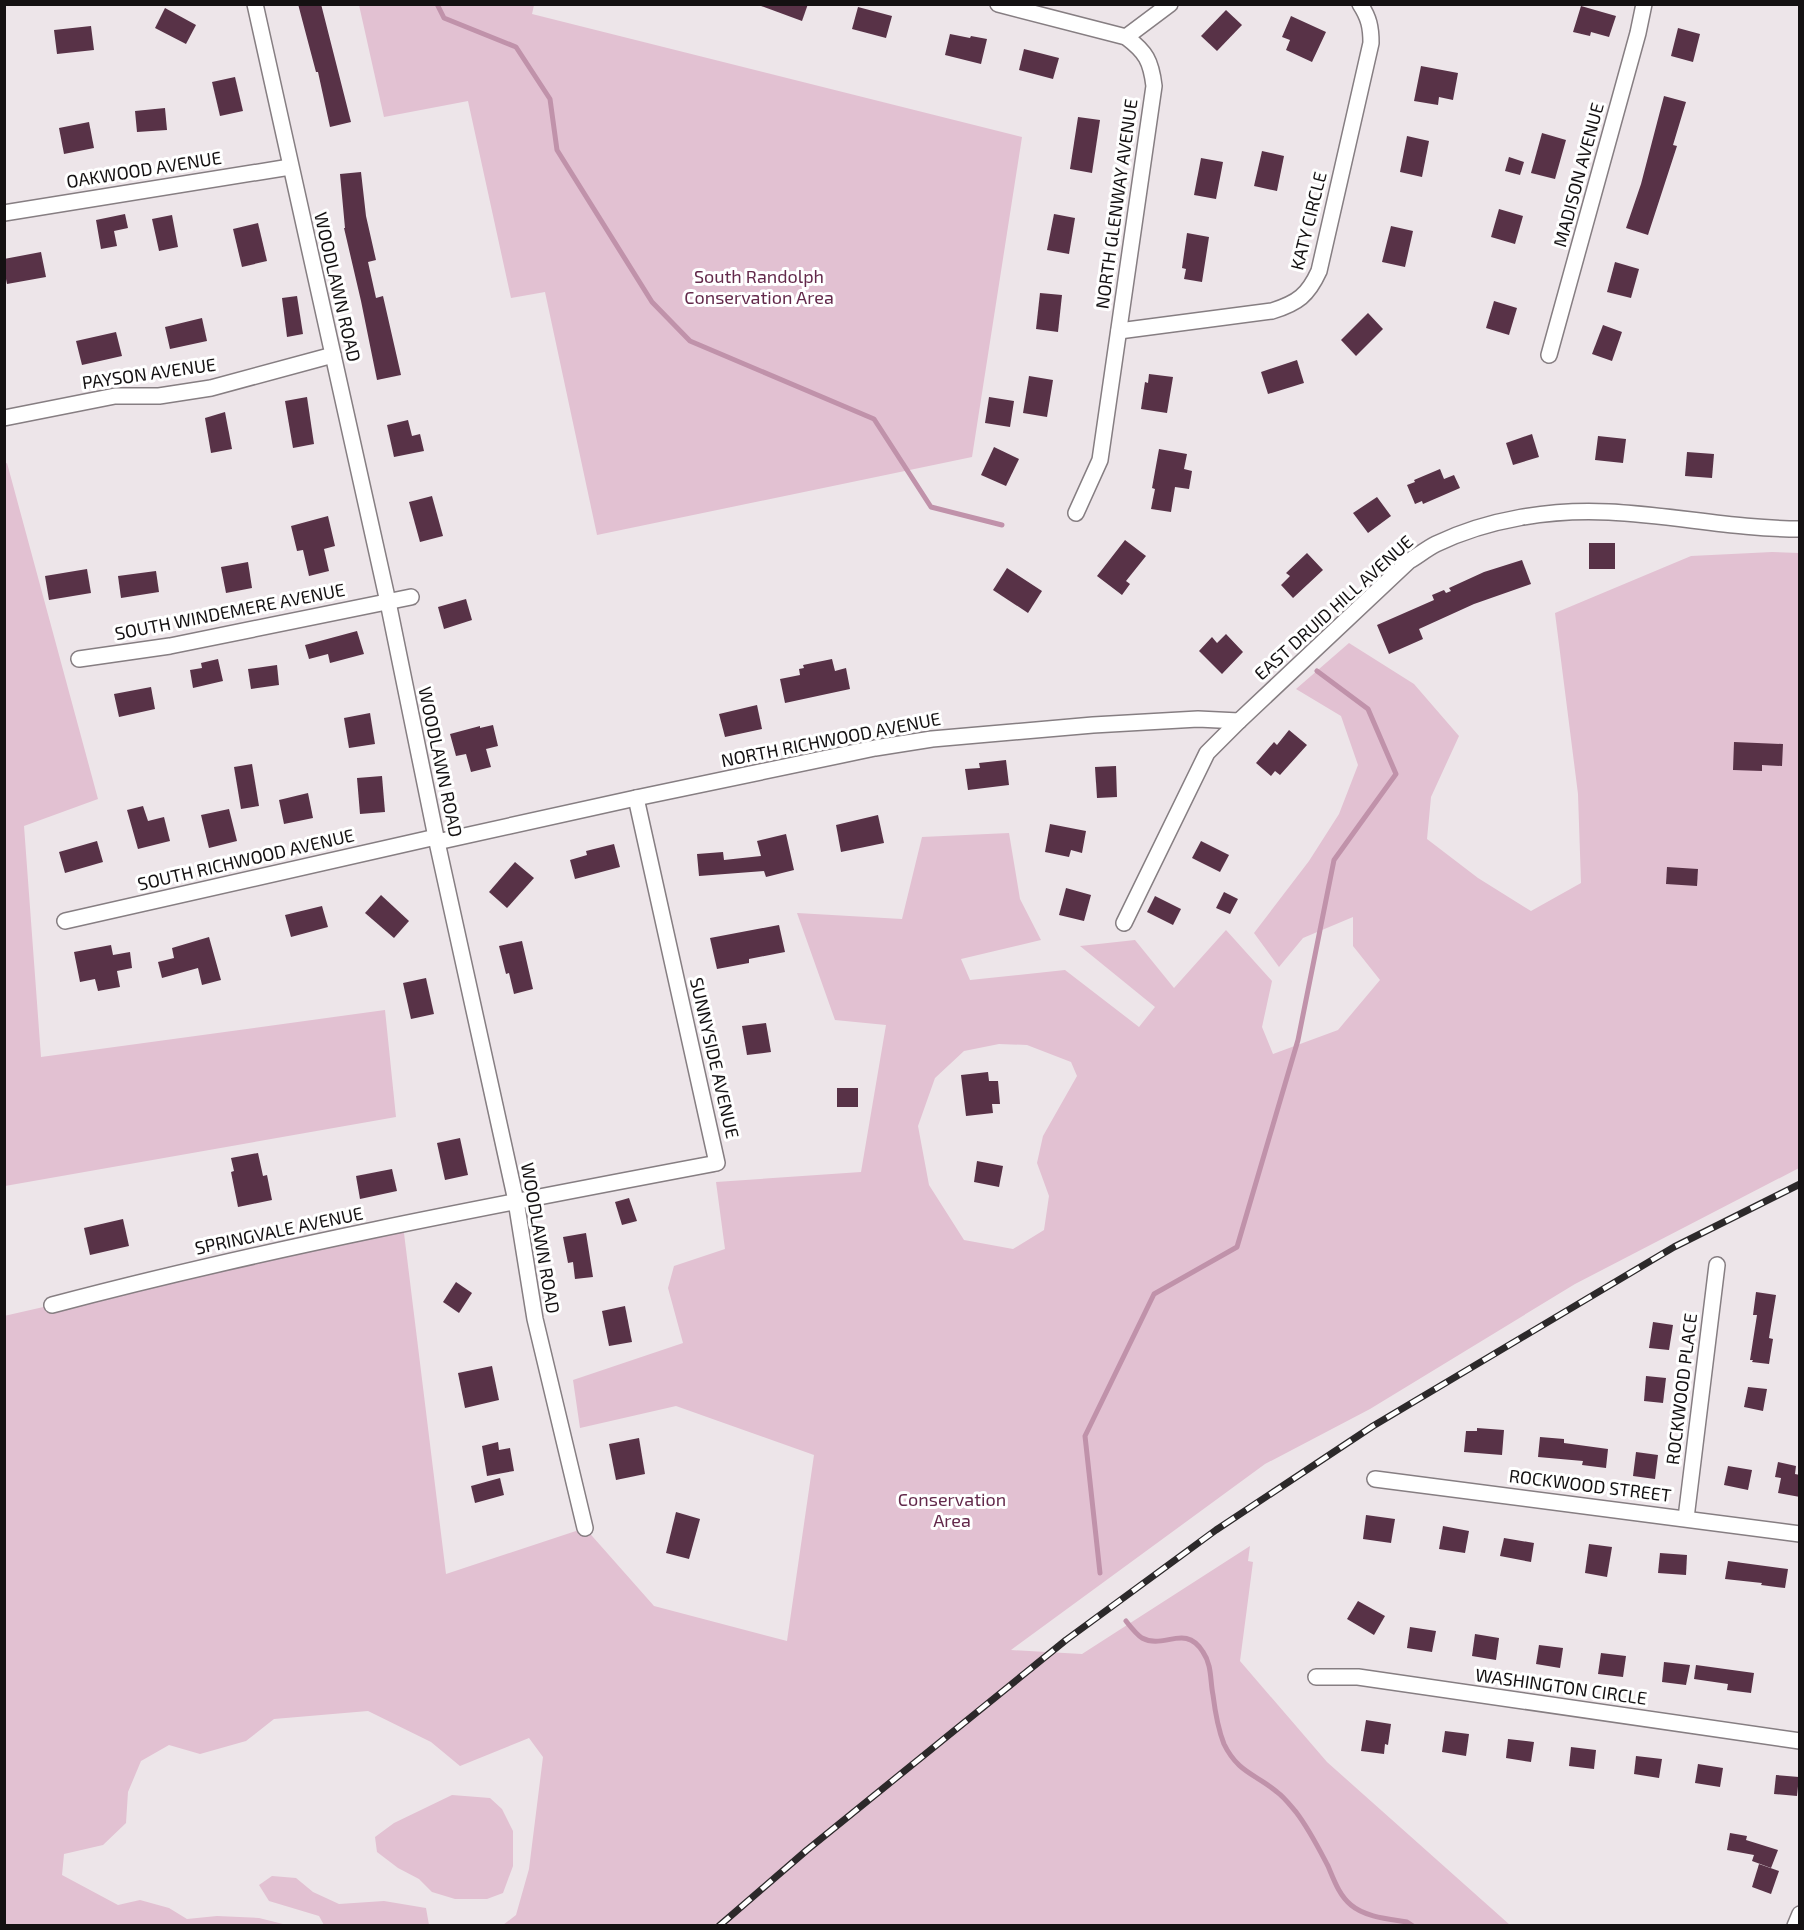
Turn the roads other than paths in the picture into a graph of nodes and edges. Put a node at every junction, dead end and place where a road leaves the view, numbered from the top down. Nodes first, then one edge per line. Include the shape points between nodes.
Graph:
1 (255, 4) edge
2 (998, 4) edge
3 (1170, 4) edge
4 (1360, 4) edge
5 (1644, 4) edge
6 (1126, 37) junction
7 (290, 167) junction
8 (4, 213) edge
9 (1119, 330) junction
10 (333, 355) junction
11 (1549, 355) dead end
12 (4, 418) edge
13 (1076, 513) dead end
14 (1800, 529) edge
15 (411, 597) dead end
16 (388, 602) junction
17 (79, 659) dead end
18 (1239, 721) junction
19 (636, 798) junction
20 (436, 839) junction
21 (65, 921) dead end
22 (1124, 923) dead end
23 (516, 1201) junction
24 (1717, 1265) dead end
25 (52, 1305) dead end
26 (1375, 1479) dead end
27 (1686, 1518) junction
28 (585, 1528) dead end
29 (1800, 1534) edge
30 (1316, 1677) dead end
31 (1800, 1741) edge
32 (1800, 1914) edge
33 (1795, 1926) edge

1 - 7 street, WOODLAWN ROAD
2 - 6 street, NORTH GLENWAY AVENUE
3 - 6 street
4 - 9 street, KATY CIRCLE via 1369,17 1371,43 1319,271 1312,286 1301,298 1272,311
5 - 11 street, MADISON AVENUE
6 - 9 street, NORTH GLENWAY AVENUE via 1147,57 1154,86
7 - 8 street, OAKWOOD AVENUE
7 - 10 street, WOODLAWN ROAD
9 - 13 street, NORTH GLENWAY AVENUE via 1100,460
10 - 12 street, PAYSON AVENUE via 211,388 159,396 115,396
10 - 16 street, WOODLAWN ROAD
14 - 18 street, EAST DRUID HILL AVENUE via 1576,512 1512,519 1460,534 1409,561
15 - 16 street, SOUTH WINDEMERE AVENUE
16 - 17 street, SOUTH WINDEMERE AVENUE via 170,646
16 - 20 street, WOODLAWN ROAD
18 - 19 street, NORTH RICHWOOD AVENUE via 1105,724 932,739
18 - 22 street, EAST DRUID HILL AVENUE via 1207,753
19 - 20 street, NORTH RICHWOOD AVENUE
19 - 23 street, SUNNYSIDE AVENUE via 717,1162
20 - 21 street, SOUTH RICHWOOD AVENUE
20 - 23 street, WOODLAWN ROAD
23 - 25 street, SPRINGVALE AVENUE via 162,1276
23 - 28 street, WOODLAWN ROAD via 535,1319
24 - 27 street, ROCKWOOD PLACE
26 - 27 street, ROCKWOOD STREET
27 - 29 street, ROCKWOOD STREET
30 - 31 street, WASHINGTON CIRCLE via 1358,1677
32 - 33 street

